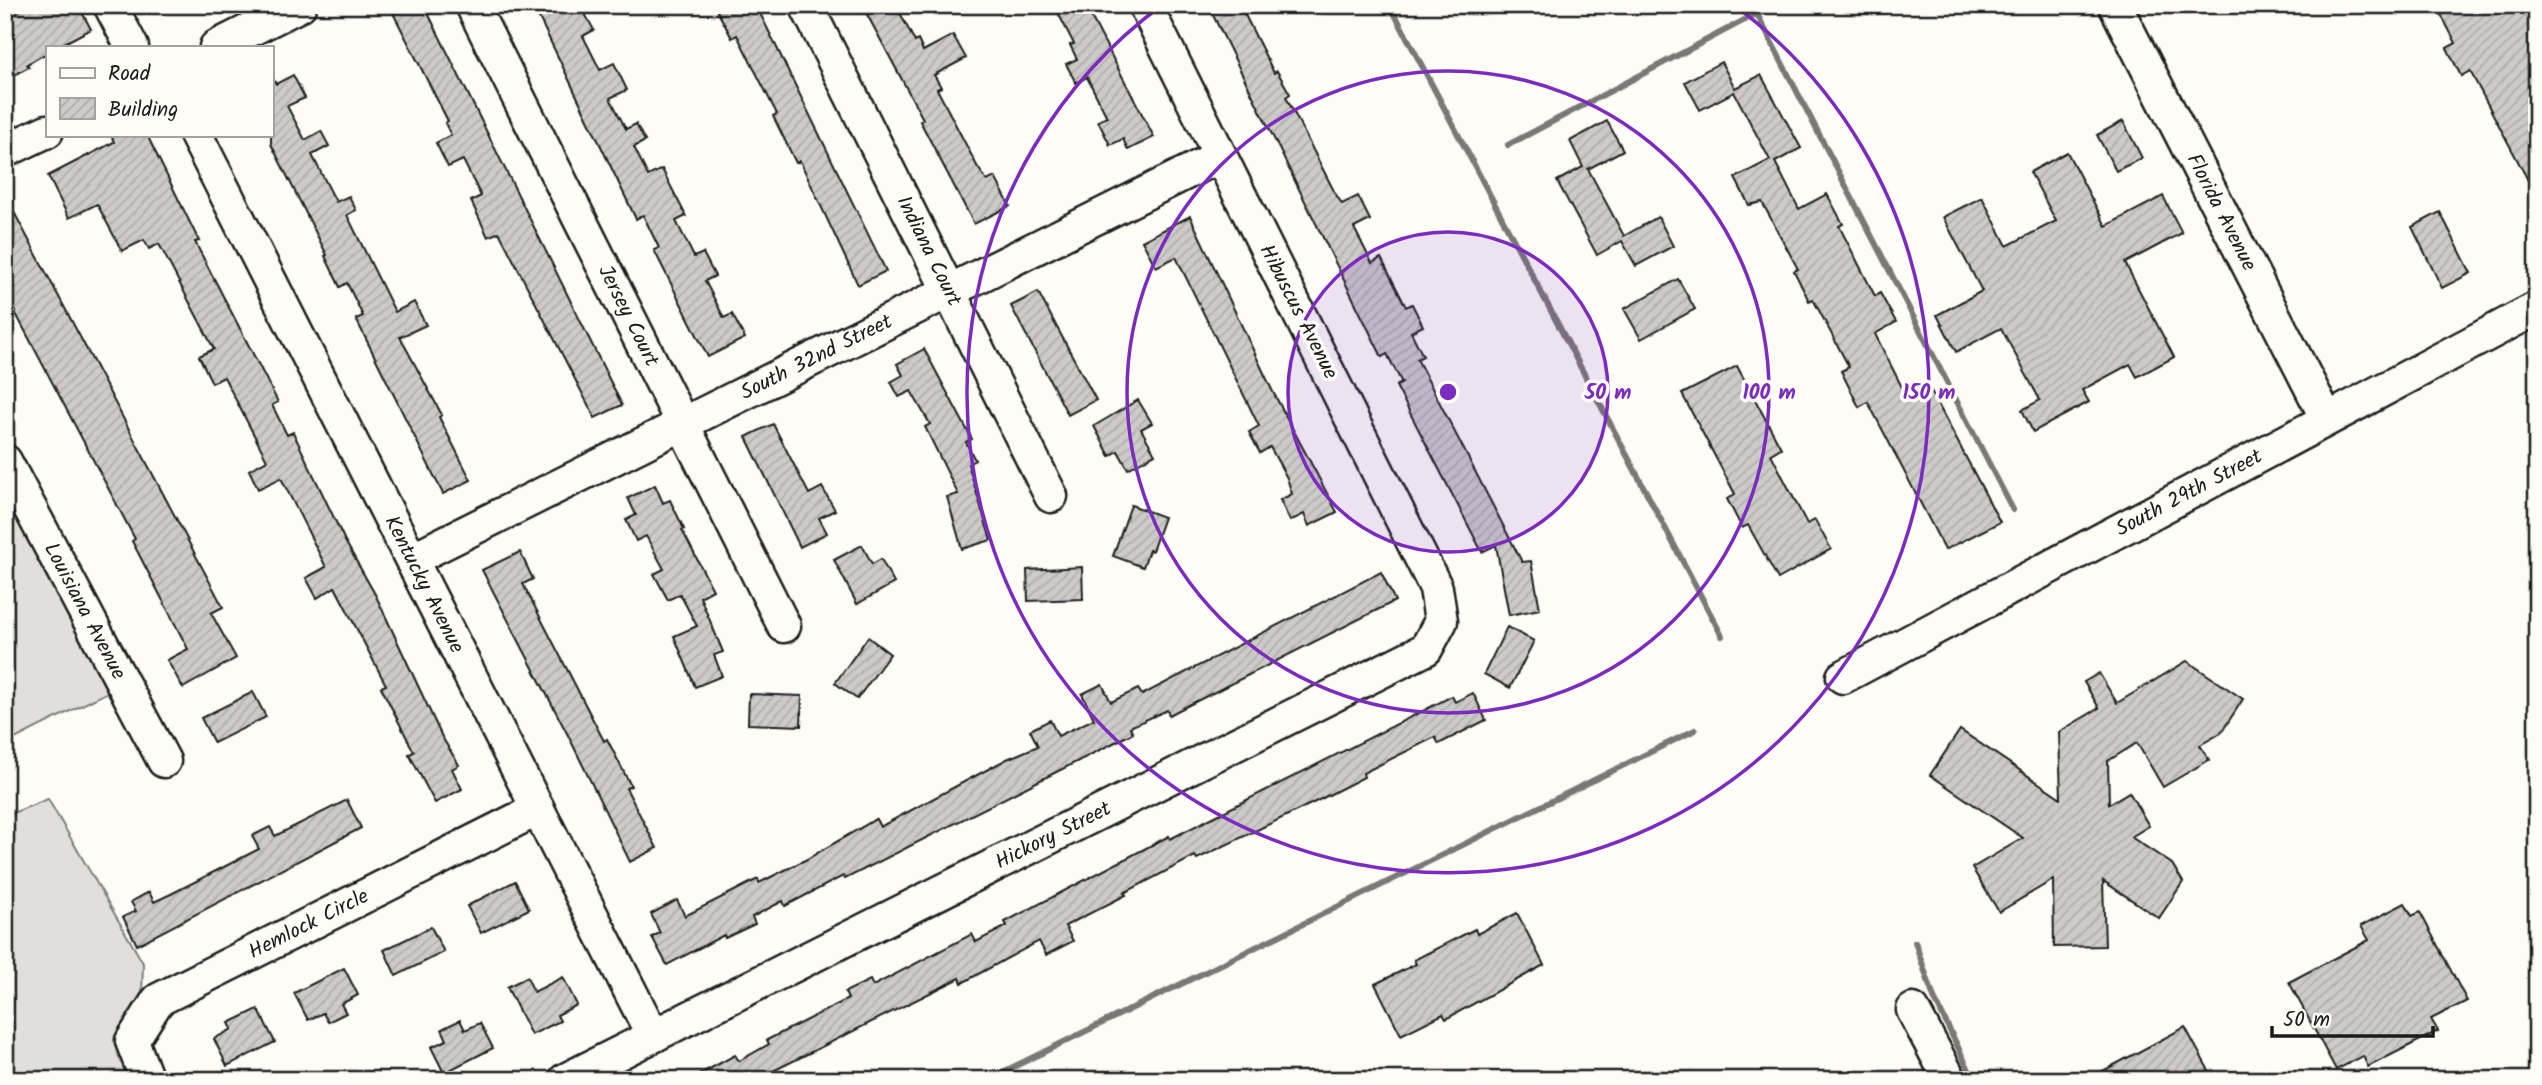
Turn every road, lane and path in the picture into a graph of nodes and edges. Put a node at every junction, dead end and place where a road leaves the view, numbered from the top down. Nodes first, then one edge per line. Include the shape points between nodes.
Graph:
1 (110, 5) edge
2 (300, 5) edge
3 (472, 5) edge
4 (806, 5) edge
5 (1145, 5) edge
6 (2115, 5) edge
7 (131, 46) edge
8 (218, 46) edge
9 (46, 131) edge
10 (197, 136) edge
11 (5, 151) edge
12 (1220, 156) junction
13 (950, 292) junction
14 (2537, 309) edge
15 (2327, 419) junction
16 (683, 425) junction
17 (5, 461) edge
18 (1051, 496) dead end
19 (412, 559) junction
20 (1440, 621) joint
21 (784, 626) dead end
22 (1843, 677) dead end
23 (164, 761) dead end
24 (538, 809) junction
25 (1913, 1010) dead end
26 (653, 1036) junction
27 (147, 1080) edge
28 (565, 1080) edge
29 (1950, 1080) edge

1 - 7 street
2 - 8 street
3 - 16 street, Jersey Court
4 - 13 street, Indiana Court
5 - 12 street, Hibuscus Avenue
6 - 15 street, Florida Avenue
9 - 11 street
10 - 19 street, Kentucky Avenue
12 - 13 street, South 32nd Street
12 - 20 street, Hibuscus Avenue via 1436,588
13 - 16 street, South 32nd Street
13 - 18 street, Indiana Court
14 - 15 street, South 29th Street
15 - 22 street, South 29th Street
16 - 19 street, South 32nd Street
16 - 21 street, Jersey Court
17 - 23 street, Louisiana Avenue
19 - 24 street, Kentucky Avenue
20 - 26 street, Hickory Street via 1426,649
24 - 26 street, Kentucky Avenue
24 - 27 street, Hemlock Circle via 158,1000 132,1041
25 - 29 street
26 - 28 street

